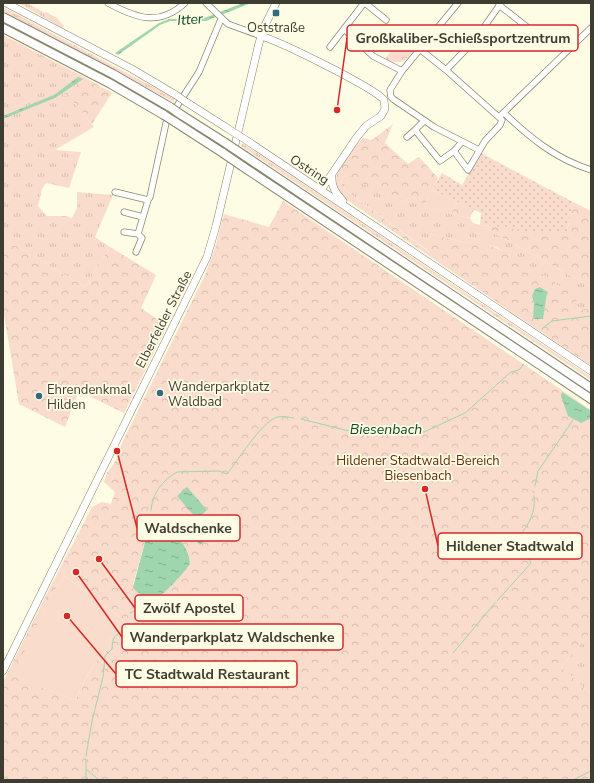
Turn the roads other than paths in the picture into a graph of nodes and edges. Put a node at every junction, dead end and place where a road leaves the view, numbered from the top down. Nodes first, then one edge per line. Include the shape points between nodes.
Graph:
1 (6, 3) edge
2 (108, 3) edge
3 (185, 3) edge
4 (276, 3) edge
5 (365, 3) edge
6 (458, 3) edge
7 (209, 4) edge
8 (500, 4) edge
9 (218, 16) junction
10 (3, 17) edge
11 (386, 20) dead end
12 (3, 28) edge
13 (591, 28) edge
14 (344, 29) junction
15 (529, 33) dead end
16 (261, 36) junction
17 (330, 46) dead end
18 (421, 50) junction
19 (446, 70) junction
20 (402, 71) junction
21 (502, 115) junction
22 (424, 121) junction
23 (415, 130) junction
24 (407, 137) dead end
25 (462, 142) junction
26 (479, 150) junction
27 (454, 151) junction
28 (591, 170) edge
29 (332, 173) junction
30 (321, 190) junction
31 (115, 192) dead end
32 (148, 200) junction
33 (350, 209) junction
34 (124, 212) dead end
35 (143, 217) junction
36 (124, 232) dead end
37 (138, 234) junction
38 (136, 252) dead end
39 (591, 371) edge
40 (591, 388) edge
41 (591, 400) edge
42 (3, 672) edge

1 - 30 main road, Ostring, bridge via 176,95
2 - 3 street via 146,19 165,15
4 - 16 main road, Elberfelder Straße
5 - 11 street
5 - 14 street
6 - 18 street
7 - 9 street
8 - 15 street via 527,27
8 - 19 street via 475,40
9 - 16 street via 233,27
9 - 32 street via 198,72 166,123
10 - 40 highway, bridge via 113,74 170,107
12 - 41 highway, bridge via 164,115
13 - 21 street
14 - 17 street
14 - 20 street via 374,56
16 - 29 main road via 375,92 384,100 385,110 381,116 366,126
16 - 42 main road, Elberfelder Straße via 207,257
18 - 19 street
18 - 20 street
19 - 21 street
20 - 22 street via 390,90 391,97
21 - 26 street via 502,122
21 - 28 street via 546,150 572,164
22 - 23 street
22 - 25 street
23 - 24 street
23 - 27 street via 440,161
25 - 26 street
25 - 27 street
26 - 27 street via 468,170
29 - 30 main road
29 - 33 main road via 334,190
30 - 33 main road, Ostring
31 - 32 street
32 - 35 street
33 - 39 main road, Ostring
34 - 35 street
35 - 37 street
36 - 37 street
37 - 38 street via 142,238

